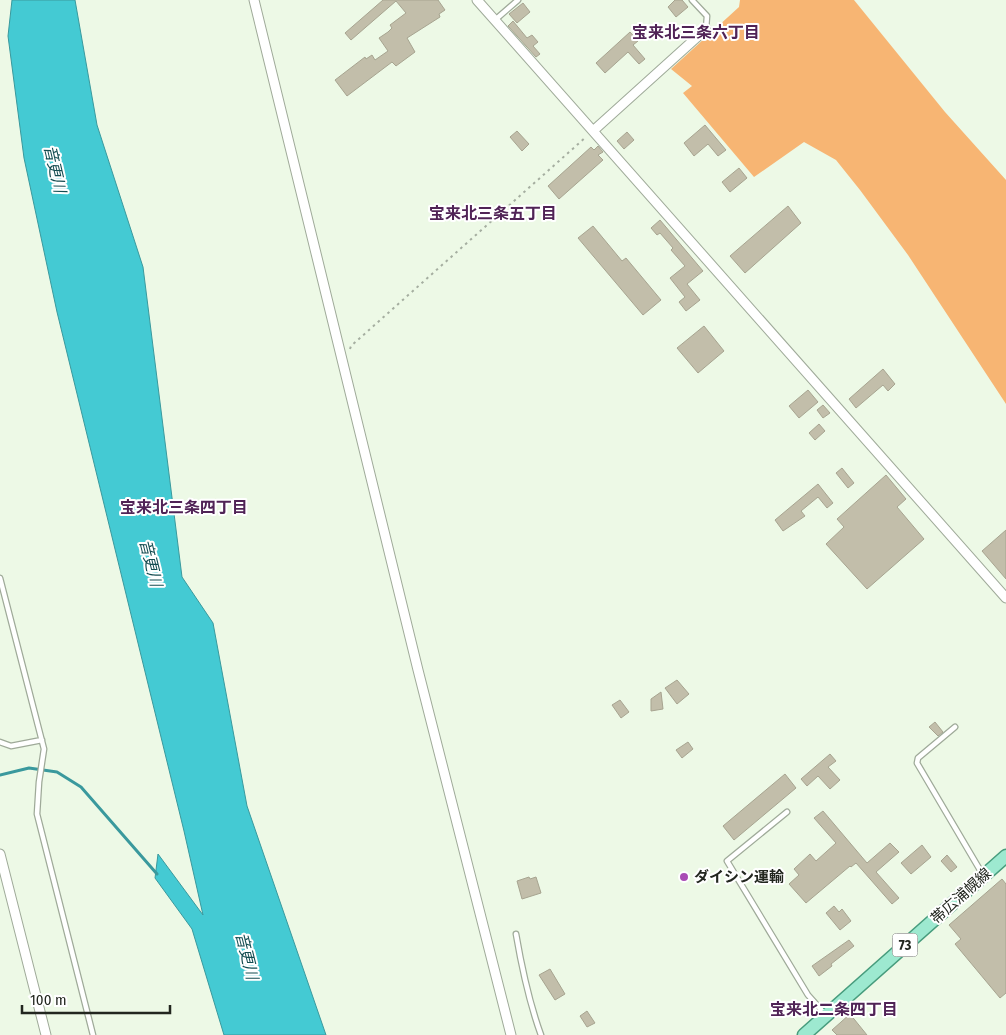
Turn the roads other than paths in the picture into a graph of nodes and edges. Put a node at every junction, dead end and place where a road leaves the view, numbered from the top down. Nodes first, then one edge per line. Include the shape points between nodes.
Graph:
1 (254, 0) edge
2 (477, 0) edge
3 (518, 0) edge
4 (692, 0) edge
5 (495, 20) junction
6 (706, 29) joint
7 (593, 131) junction
8 (0, 578) edge
9 (1006, 598) edge
10 (955, 727) dead end
11 (42, 740) junction
12 (0, 742) edge
13 (787, 812) dead end
14 (0, 854) edge
15 (1006, 856) edge
16 (984, 876) junction
17 (516, 934) dead end
18 (826, 1015) junction
19 (46, 1035) edge
20 (93, 1035) edge
21 (511, 1035) edge
22 (541, 1035) edge
23 (804, 1035) edge

1 - 21 street via 420,680
2 - 5 street
3 - 5 lane
4 - 6 lane via 706,16
5 - 7 street
6 - 7 street
7 - 9 street
8 - 11 lane
10 - 16 lane via 918,758 917,763
11 - 12 lane via 11,746
11 - 20 lane via 44,758 37,814
13 - 18 lane via 727,861 808,995
14 - 19 street
15 - 16 main road, 帯広浦幌線 / 73
16 - 18 main road, 帯広浦幌線 / 73
17 - 22 lane via 528,996
18 - 23 main road, 帯広浦幌線 / 73

